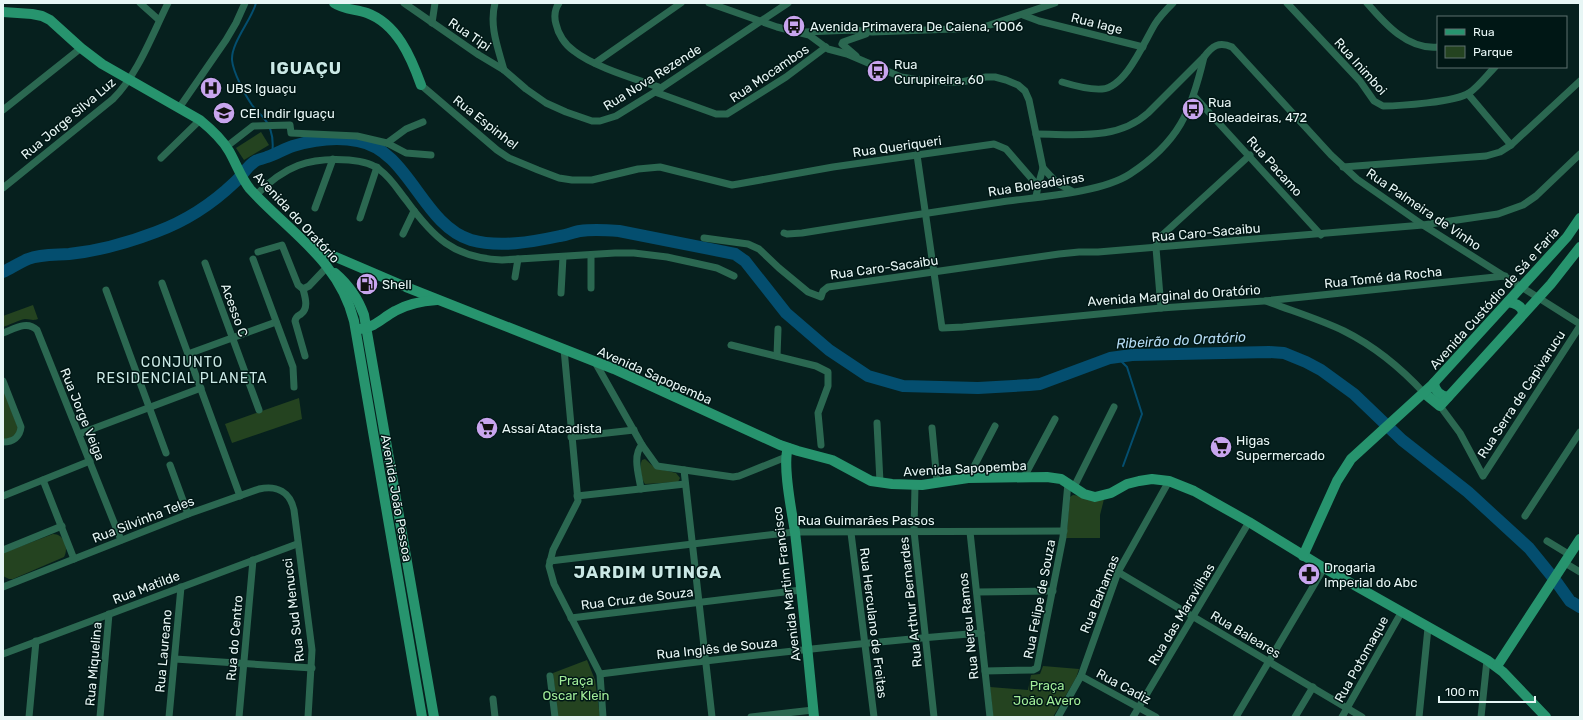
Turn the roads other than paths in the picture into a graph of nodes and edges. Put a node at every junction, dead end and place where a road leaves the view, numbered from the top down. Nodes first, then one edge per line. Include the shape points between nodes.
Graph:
1 (140, 3) edge
2 (168, 3) edge
3 (245, 3) edge
4 (334, 3) edge
5 (404, 3) edge
6 (436, 3) edge
7 (496, 3) edge
8 (558, 3) edge
9 (681, 3) edge
10 (709, 3) edge
11 (788, 3) edge
12 (1055, 3) edge
13 (1173, 3) edge
14 (1287, 3) edge
15 (1367, 3) edge
16 (3, 12) edge
17 (1023, 15) junction
18 (159, 20) junction
19 (760, 22) junction
20 (432, 23) junction
21 (832, 31) junction
22 (800, 32) junction
23 (872, 32) junction
24 (842, 43) junction
25 (825, 46) junction
26 (1143, 47) junction
27 (1437, 47) edge
28 (81, 48) junction
29 (834, 50) junction
30 (1204, 57) junction
31 (859, 58) junction
32 (595, 63) junction
33 (1494, 68) edge
34 (504, 70) junction
35 (129, 80) junction
36 (1580, 81) edge
37 (1062, 82) dead end
38 (421, 85) joint
39 (658, 90) junction
40 (1468, 94) junction
41 (1194, 96) junction
42 (179, 108) junction
43 (3, 110) edge
44 (200, 120) junction
45 (423, 122) dead end
46 (1036, 134) junction
47 (388, 143) junction
48 (1511, 145) junction
49 (227, 149) junction
50 (1580, 154) edge
51 (431, 155) dead end
52 (917, 155) junction
53 (1250, 155) junction
54 (161, 158) dead end
55 (333, 160) junction
56 (1343, 167) junction
57 (377, 168) junction
58 (1043, 168) junction
59 (732, 185) joint
60 (1038, 186) junction
61 (3, 188) edge
62 (253, 191) junction
63 (1072, 191) junction
64 (1036, 197) junction
65 (315, 208) dead end
66 (414, 211) junction
67 (925, 213) junction
68 (360, 218) dead end
69 (1580, 218) edge
70 (1423, 226) junction
71 (784, 233) dead end
72 (403, 234) dead end
73 (1321, 235) junction
74 (704, 238) dead end
75 (310, 246) junction
76 (1580, 247) edge
77 (1156, 248) junction
78 (258, 252) dead end
79 (591, 255) junction
80 (561, 257) junction
81 (253, 259) dead end
82 (518, 259) junction
83 (205, 263) dead end
84 (326, 266) junction
85 (356, 266) junction
86 (1536, 271) junction
87 (934, 272) junction
88 (734, 276) dead end
89 (1505, 276) junction
90 (515, 277) dead end
91 (340, 282) junction
92 (162, 283) dead end
93 (1551, 284) junction
94 (406, 287) junction
95 (1522, 287) junction
96 (591, 288) dead end
97 (303, 289) junction
98 (106, 290) dead end
99 (562, 293) dead end
100 (1538, 298) junction
101 (439, 300) junction
102 (1264, 301) junction
103 (1508, 302) junction
104 (400, 308) junction
105 (1161, 308) junction
106 (1523, 314) junction
107 (354, 321) junction
108 (276, 322) junction
109 (380, 322) junction
110 (1580, 325) edge
111 (366, 328) junction
112 (778, 329) dead end
113 (3, 333) edge
114 (232, 338) junction
115 (369, 341) junction
116 (730, 345) dead end
117 (564, 349) junction
118 (188, 354) junction
119 (305, 356) dead end
120 (776, 356) junction
121 (595, 362) junction
122 (3, 381) edge
123 (1434, 384) junction
124 (294, 387) dead end
125 (201, 388) junction
126 (1424, 392) junction
127 (1448, 397) junction
128 (1440, 406) junction
129 (1114, 407) dead end
130 (149, 408) junction
131 (259, 410) dead end
132 (1055, 419) dead end
133 (876, 424) dead end
134 (995, 426) dead end
135 (932, 428) dead end
136 (634, 430) junction
137 (1580, 432) edge
138 (78, 434) junction
139 (571, 437) junction
140 (3, 442) edge
141 (642, 445) junction
142 (821, 445) dead end
143 (166, 453) dead end
144 (787, 453) junction
145 (90, 461) junction
146 (170, 465) dead end
147 (684, 470) junction
148 (1024, 476) junction
149 (1483, 476) joint
150 (968, 478) junction
151 (43, 480) junction
152 (880, 482) junction
153 (937, 482) junction
154 (1169, 482) junction
155 (686, 484) junction
156 (915, 485) junction
157 (1071, 485) junction
158 (641, 489) junction
159 (3, 496) edge
160 (240, 496) junction
161 (577, 496) junction
162 (291, 500) joint
163 (188, 514) junction
164 (1525, 516) dead end
165 (1249, 522) junction
166 (62, 526) junction
167 (914, 531) junction
168 (1064, 531) junction
169 (794, 532) junction
170 (970, 532) junction
171 (851, 533) junction
172 (1580, 539) edge
173 (121, 540) junction
174 (1547, 541) dead end
175 (298, 544) junction
176 (692, 544) junction
177 (3, 550) edge
178 (1303, 556) junction
179 (74, 559) junction
180 (1567, 559) junction
181 (253, 560) junction
182 (550, 562) junction
183 (1324, 568) junction
184 (1118, 572) junction
185 (1580, 572) edge
186 (3, 586) edge
187 (181, 587) junction
188 (801, 590) junction
189 (1053, 591) junction
190 (977, 592) junction
191 (699, 603) junction
192 (1401, 613) junction
193 (109, 614) junction
194 (1193, 617) junction
195 (571, 618) junction
196 (1428, 628) junction
197 (981, 633) junction
198 (926, 638) junction
199 (36, 642) junction
200 (864, 644) junction
201 (808, 650) junction
202 (3, 654) edge
203 (174, 659) junction
204 (1487, 660) junction
205 (706, 661) junction
206 (1268, 662) junction
207 (243, 663) junction
208 (1497, 666) junction
209 (312, 668) junction
210 (985, 671) junction
211 (600, 674) junction
212 (550, 676) dead end
213 (1081, 676) junction
214 (1313, 687) junction
215 (493, 699) dead end
216 (1139, 707) junction
217 (1348, 708) junction
218 (814, 714) edge
219 (1542, 715) edge
220 (29, 717) edge
221 (100, 717) edge
222 (169, 717) edge
223 (238, 717) edge
224 (308, 717) edge
225 (422, 717) edge
226 (434, 717) edge
227 (495, 717) edge
228 (555, 717) edge
229 (604, 717) edge
230 (712, 717) edge
231 (751, 717) edge
232 (874, 717) edge
233 (934, 717) edge
234 (990, 717) edge
235 (1058, 717) edge
236 (1133, 717) edge
237 (1156, 717) edge
238 (1236, 717) edge
239 (1295, 717) edge
240 (1342, 717) edge
241 (1362, 717) edge
242 (1419, 717) edge
243 (1481, 717) edge

1 - 18 street
2 - 18 street, Rua Jorge Silva Luz
3 - 42 street via 226,40
4 - 38 main road via 376,16 386,24 406,51
5 - 20 street, Rua Tipi
6 - 20 street
7 - 34 street via 494,34
8 - 32 street, Rua Mocambos via 555,20 560,35 573,51
9 - 32 street
10 - 19 street
11 - 19 street, Rua Nova Rezende
12 - 17 street
13 - 26 street via 1156,23
14 - 40 street, Rua Inimboi via 1379,105 1446,100
15 - 27 street via 1390,26 1414,44
16 - 28 main road, Avenida do Oratório via 42,16
17 - 23 street via 981,28
17 - 26 street, Rua Iage
18 - 35 street, Rua Jorge Silva Luz
19 - 22 street
19 - 39 street, Rua Nova Rezende
20 - 34 street, Rua Tipi
21 - 22 street
21 - 23 street
21 - 24 street via 841,35
21 - 25 street via 824,38
22 - 25 street
23 - 24 street
24 - 29 street
24 - 31 street
25 - 29 street
25 - 39 street, Rua Mocambos via 786,77 727,114 716,114
26 - 37 street via 1126,73 1108,88 1089,88
28 - 35 main road, Avenida do Oratório
28 - 43 street
29 - 31 street
30 - 41 street, Rua Boleadeiras
30 - 46 street, Rua Palmeira de Vinho via 1141,120 1128,127 1096,135
30 - 56 street, Rua Palmeira de Vinho via 1216,45 1232,47
31 - 46 street via 902,77 920,80 961,82 995,77 1014,83 1026,91
32 - 39 street, Rua Mocambos
33 - 40 street, Rua Inimboi
34 - 39 street, Rua Nova Rezende via 546,103 592,120 600,121 616,116
35 - 42 main road, Avenida do Oratório
35 - 61 street, Rua Jorge Silva Luz via 113,99
36 - 48 street
38 - 59 street, Rua Espinhel via 497,150 559,178 592,180 638,169 660,167
40 - 48 street
41 - 53 street, Rua Pacamo
41 - 63 street, Rua Boleadeiras via 1176,132 1166,145 1141,166 1110,183
42 - 44 main road, Avenida do Oratório
44 - 49 main road, Avenida do Oratório via 213,130
44 - 54 street
45 - 47 street via 406,129
46 - 58 street
47 - 49 street via 357,136 300,135 291,133 290,125 268,125 253,126
47 - 51 street via 406,153
48 - 56 street via 1486,156
49 - 62 main road, Avenida do Oratório
50 - 70 street, Rua Caro-Sacaibu via 1546,188 1523,205 1498,214
52 - 59 street, Rua Queriqueri
52 - 60 street, Rua Queriqueri via 988,144 1000,146 1006,149
52 - 67 street
53 - 73 street, Rua Pacamo
53 - 77 street via 1164,233
55 - 57 street via 358,161
55 - 62 street via 301,164
55 - 65 street
56 - 70 street, Rua Palmeira de Vinho
57 - 66 street via 388,176
57 - 68 street
58 - 60 street
58 - 63 street via 1057,183
60 - 64 street
62 - 75 main road, Avenida do Oratório
63 - 64 street, Rua Boleadeiras
64 - 67 street, Rua Boleadeiras
66 - 72 street
66 - 82 street via 437,237 453,248 489,260
67 - 71 street, Rua Boleadeiras via 802,233
67 - 87 street
69 - 86 main road, Avenida Custódio de Sá e Faria via 1567,237
70 - 73 street, Rua Caro-Sacaibu
70 - 89 street, Rua Palmeira de Vinho
73 - 77 street, Rua Caro-Sacaibu
74 - 87 street, Rua Caro-Sacaibu via 754,246 808,292 821,297 828,287
75 - 84 main road, Avenida do Oratório
75 - 85 main road, Avenida Sapopemba
76 - 93 main road
77 - 87 street, Rua Caro-Sacaibu via 1059,254
77 - 105 street
78 - 97 street via 282,244 298,285
79 - 80 street
79 - 88 street via 623,253 667,257 717,268
79 - 96 street
80 - 82 street
80 - 99 street
81 - 108 street
82 - 90 street
83 - 114 street, Acesso C
84 - 91 main road, Avenida João Pessoa
84 - 97 street via 309,286
85 - 91 main road via 346,269
85 - 94 main road, Avenida Sapopemba
86 - 93 main road via 1540,282
86 - 95 main road, Avenida Custódio de Sá e Faria
87 - 105 street, Avenida Marginal do Oratório via 942,328
89 - 95 street, Rua Palmeira de Vinho
89 - 102 street, Rua Tomé da Rocha
91 - 107 main road, Avenida João Pessoa
91 - 111 main road, Avenida João Pessoa via 351,288 360,303
92 - 118 street
93 - 100 main road
94 - 101 main road, Avenida Sapopemba
94 - 104 main road via 406,299
95 - 100 street, Rua Palmeira de Vinho
95 - 103 main road, Avenida Custódio de Sá e Faria
97 - 119 street via 306,305 304,312 296,317 295,321
98 - 130 street
100 - 106 main road
100 - 110 street, Rua Palmeira de Vinho
101 - 104 main road, Avenida Sapopemba
101 - 117 main road, Avenida Sapopemba
102 - 105 street, Avenida Marginal do Oratório
102 - 126 street, Avenida Marginal do Oratório via 1325,323 1357,339 1377,351
103 - 106 main road via 1517,304
103 - 123 main road, Avenida Custódio de Sá e Faria
104 - 109 main road
106 - 127 main road
107 - 111 main road via 358,329
107 - 225 main road, Avenida João Pessoa
108 - 114 street
108 - 124 street via 293,367
109 - 111 main road
109 - 115 main road
110 - 149 street, Rua Serra de Capivarucu
111 - 115 main road, Avenida João Pessoa
112 - 120 street
113 - 138 street, Rua Jorge Veiga via 29,325 37,330
114 - 118 street
114 - 131 street, Acesso C
115 - 226 main road, Avenida João Pessoa
116 - 120 street
117 - 121 main road, Avenida Sapopemba
117 - 139 street
118 - 125 street
120 - 142 street via 816,366 829,374 828,386 818,413
121 - 136 street
121 - 144 main road, Avenida Sapopemba
122 - 140 street via 21,427 15,438
123 - 126 main road, Avenida Custódio de Sá e Faria
123 - 127 main road via 1436,391
125 - 130 street
125 - 160 street
126 - 128 main road, Avenida Marginal do Oratório
126 - 178 main road, Avenida Custódio de Sá e Faria via 1363,447 1344,468
127 - 128 main road
128 - 149 street, Avenida Marginal do Oratório via 1460,433
129 - 157 street
130 - 138 street
130 - 143 street
132 - 148 street
133 - 152 street
134 - 150 street
135 - 153 street
136 - 139 street
136 - 141 street
137 - 164 street
138 - 145 street, Rua Jorge Veiga
139 - 161 street
141 - 147 street via 657,466
141 - 158 street via 637,456
144 - 147 street via 736,477
144 - 152 main road, Avenida Sapopemba via 832,460 863,478
144 - 169 main road, Avenida Martim Francisco
145 - 151 street
145 - 173 street, Rua Jorge Veiga
146 - 163 street
147 - 155 street
148 - 150 main road, Avenida Sapopemba
148 - 157 main road, Avenida Sapopemba via 1057,478
150 - 153 main road, Avenida Sapopemba
151 - 159 street
151 - 166 street
152 - 156 main road, Avenida Sapopemba
153 - 156 main road, Avenida Sapopemba
154 - 157 main road, Avenida Sapopemba via 1139,480 1096,497 1084,494
154 - 165 main road, Avenida Sapopemba via 1194,491
154 - 184 street, Rua Bahamas
155 - 158 street
155 - 176 street
156 - 167 street, Rua Arthur Bernardes
157 - 168 street, Rua Felipe de Souza
158 - 161 street
160 - 162 street, Rua Silvinha Teles via 270,487 284,491
160 - 163 street, Rua Silvinha Teles
161 - 182 street via 577,505 553,550
162 - 175 street, Rua Sud Menucci
163 - 173 street, Rua Silvinha Teles
165 - 178 main road, Avenida Sapopemba
165 - 194 street, Rua das Maravilhas
166 - 177 street
166 - 179 street
167 - 170 street, Rua Guimarães Passos
167 - 171 street, Rua Guimarães Passos
167 - 198 street, Rua Arthur Bernardes
168 - 170 street, Rua Guimarães Passos
168 - 189 street, Rua Felipe de Souza
169 - 171 street, Rua Guimarães Passos
169 - 176 street, Rua Guimarães Passos
169 - 188 main road, Avenida Martim Francisco
170 - 190 street, Rua Nereu Ramos
171 - 200 street, Rua Herculano de Freitas
172 - 180 main road
173 - 179 street, Rua Silvinha Teles
174 - 180 street
175 - 181 street, Rua Matilde
175 - 209 street, Rua Sud Menucci via 312,650
176 - 182 street, Rua Guimarães Passos
176 - 191 street
178 - 183 main road, Avenida Sapopemba
179 - 186 street, Rua Silvinha Teles
180 - 185 street
180 - 208 main road
181 - 187 street, Rua Matilde
181 - 207 street, Rua do Centro
182 - 195 street via 551,578
183 - 192 main road, Avenida Sapopemba
183 - 206 street
184 - 194 street, Rua Baleares
184 - 213 street, Rua Bahamas
187 - 193 street, Rua Matilde
187 - 203 street, Rua Laureano
188 - 191 street, Rua Cruz de Souza
188 - 201 main road, Avenida Martim Francisco
189 - 190 street
189 - 210 street, Rua Felipe de Souza via 1037,668
190 - 197 street, Rua Nereu Ramos
191 - 195 street, Rua Cruz de Souza
191 - 205 street
192 - 196 main road, Avenida Sapopemba
192 - 217 street, Rua Potomaque
193 - 199 street, Rua Matilde
193 - 221 street, Rua Miquelina
194 - 206 street, Rua Baleares
194 - 216 street, Rua das Maravilhas
195 - 211 street
196 - 204 main road, Avenida Sapopemba
196 - 242 street
197 - 198 street, Rua Inglês de Souza
197 - 210 street, Rua Nereu Ramos
198 - 200 street, Rua Inglês de Souza
198 - 233 street, Rua Arthur Bernardes
199 - 202 street, Rua Matilde
199 - 220 street
200 - 201 street, Rua Inglês de Souza
200 - 232 street, Rua Herculano de Freitas
201 - 205 street, Rua Inglês de Souza
201 - 218 main road, Avenida Martim Francisco
203 - 207 street
203 - 222 street, Rua Laureano
204 - 208 main road, Avenida Sapopemba
204 - 243 street
205 - 211 street, Rua Inglês de Souza
205 - 230 street
206 - 214 street, Rua Baleares
206 - 238 street
207 - 209 street
207 - 223 street, Rua do Centro
208 - 219 main road, Avenida Sapopemba
209 - 224 street, Rua Sud Menucci
210 - 234 street, Rua Nereu Ramos
211 - 229 street
212 - 228 street
213 - 216 street, Rua Cadiz
213 - 235 street, Rua Bahamas
214 - 217 street, Rua Baleares
214 - 239 street
215 - 227 street
216 - 236 street, Rua das Maravilhas
216 - 237 street, Rua Cadiz
217 - 240 street, Rua Potomaque
217 - 241 street, Rua Baleares
218 - 231 street

